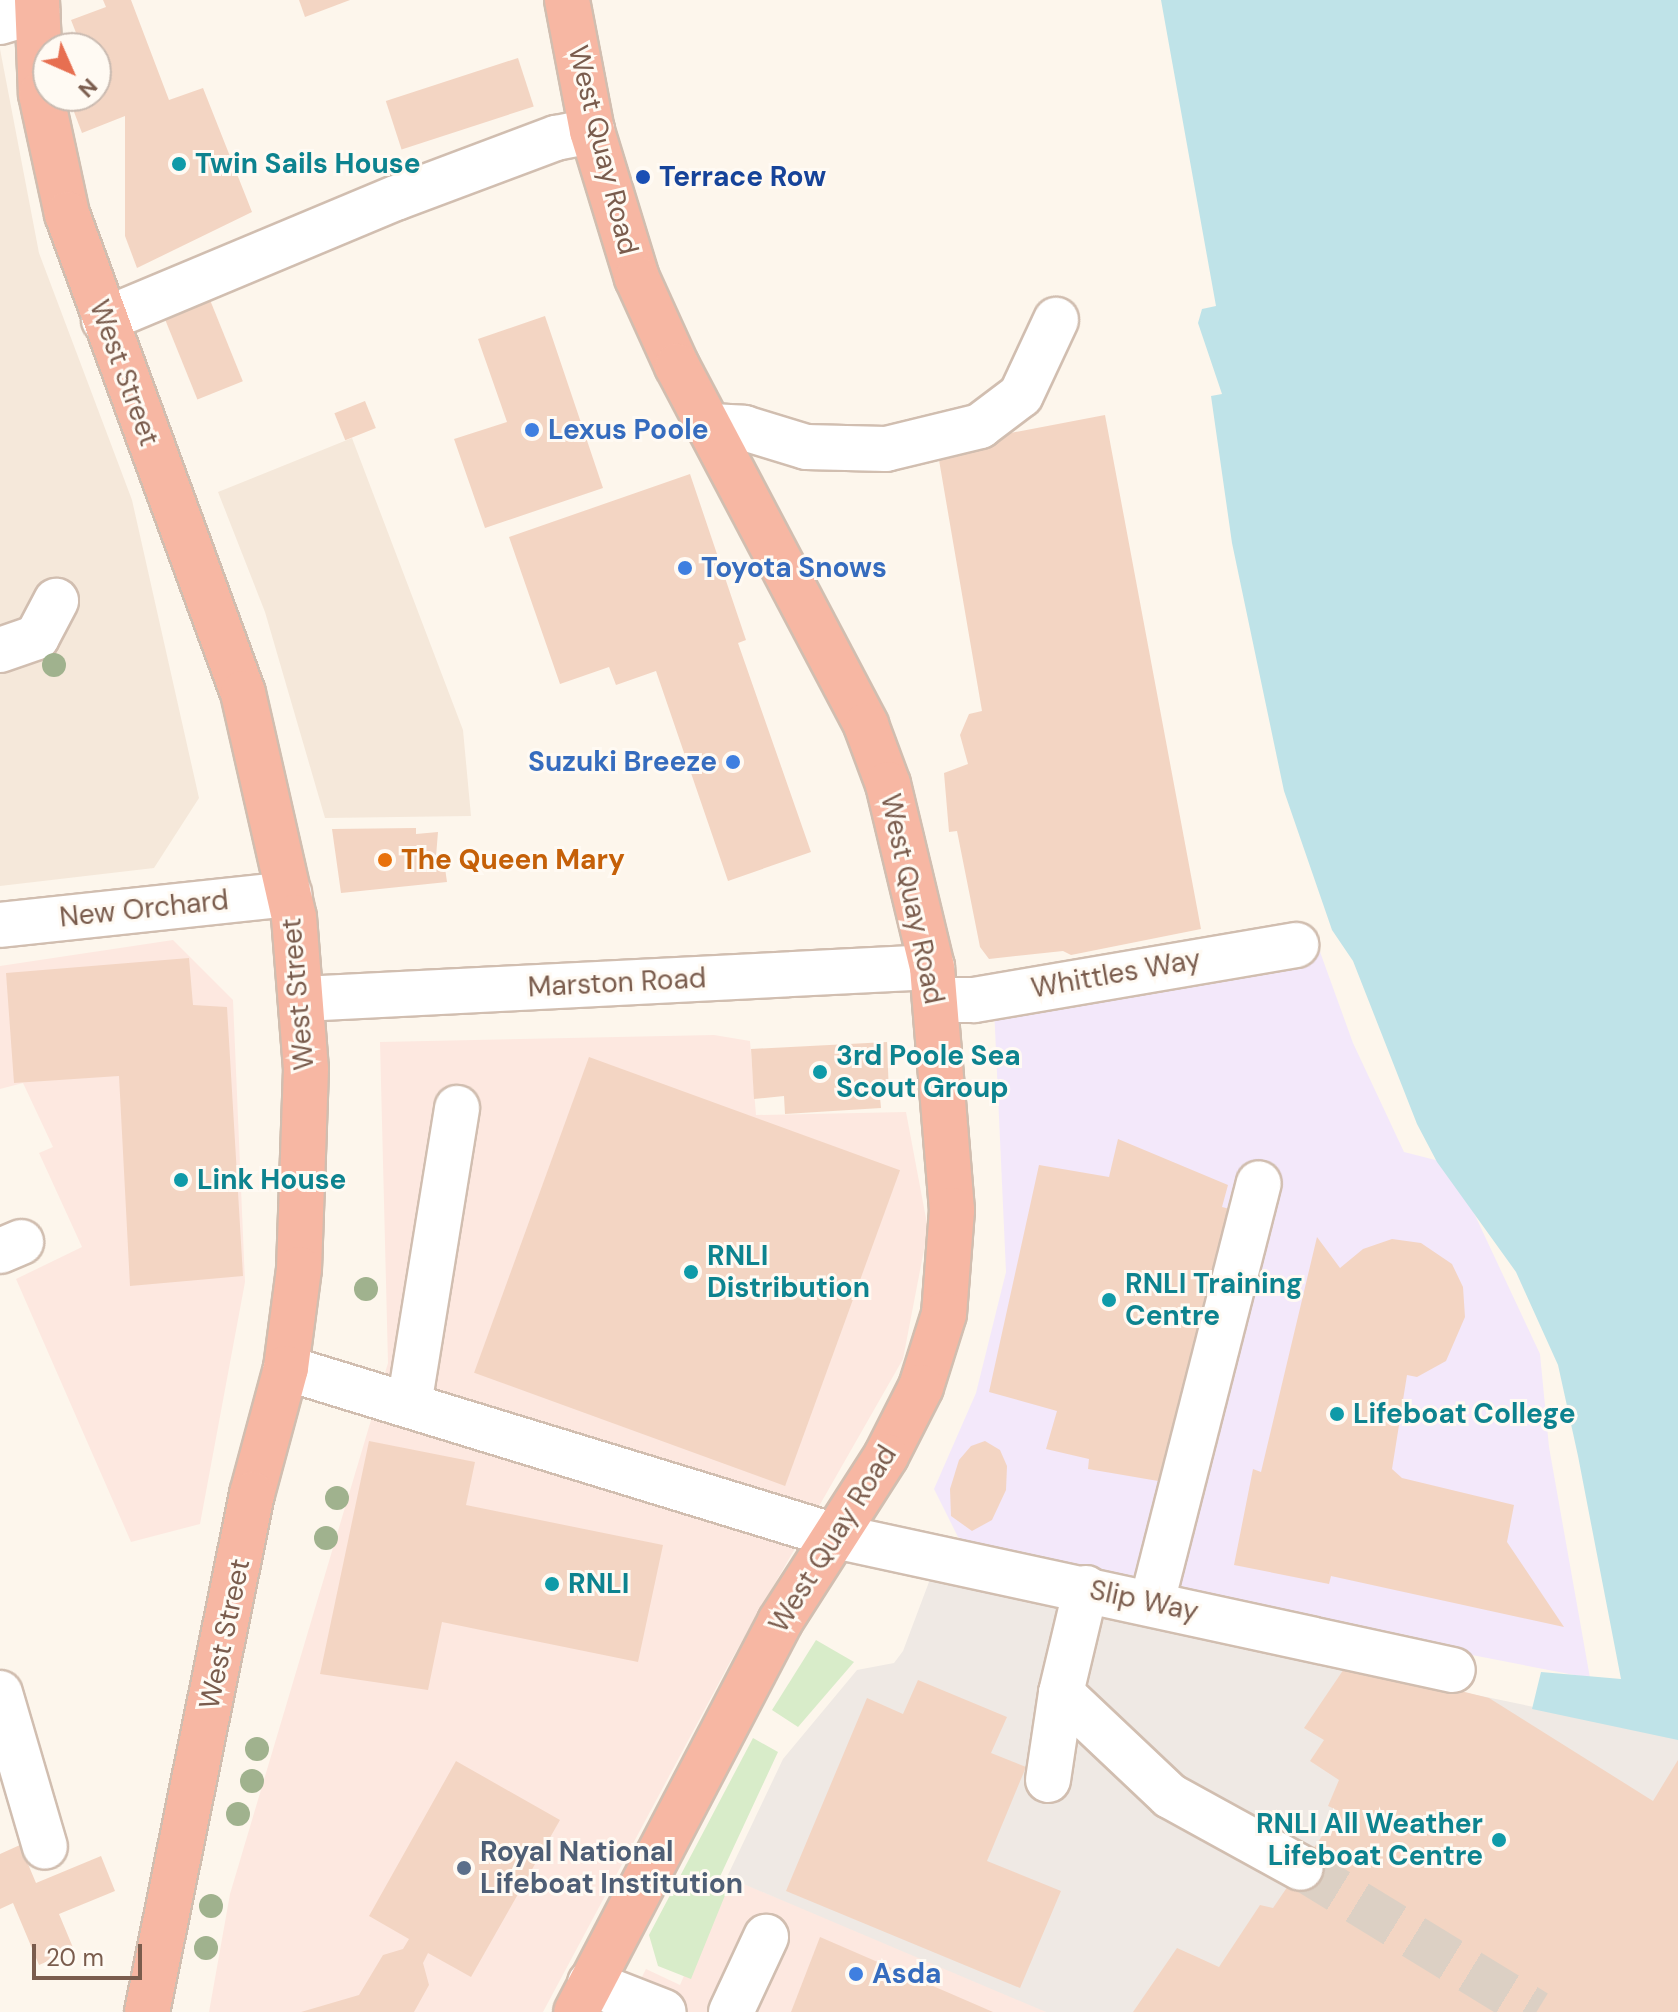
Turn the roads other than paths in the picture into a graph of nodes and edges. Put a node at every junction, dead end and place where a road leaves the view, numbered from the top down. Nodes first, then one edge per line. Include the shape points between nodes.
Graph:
1 (567, 0) edge
2 (25, 11) edge
3 (592, 131) junction
4 (104, 320) junction
5 (1056, 320) dead end
6 (711, 426) junction
7 (56, 601) dead end
8 (0, 650) edge
9 (289, 894) junction
10 (0, 925) edge
11 (1296, 945) dead end
12 (934, 984) junction
13 (302, 999) junction
14 (457, 1108) dead end
15 (1259, 1183) dead end
16 (286, 1368) junction
17 (409, 1405) junction
18 (835, 1536) junction
19 (1086, 1588) junction
20 (1152, 1602) junction
21 (1453, 1670) dead end
22 (1061, 1693) junction
23 (3, 1714) edge
24 (1048, 1780) dead end
25 (45, 1847) dead end
26 (1301, 1868) tunnel mouth
27 (766, 1937) dead end
28 (583, 1998) edge
29 (147, 2012) edge
30 (664, 2012) edge
31 (731, 2012) edge

1 - 3 highway, West Quay Road
2 - 4 highway, West Street via 49,140
3 - 4 street via 556,138 396,198
3 - 6 highway, West Quay Road via 631,264
4 - 9 highway, West Street via 243,693
5 - 6 street via 1021,395 980,426 886,449 806,447 744,428
6 - 12 highway, West Quay Road via 866,725 908,853
7 - 8 street via 37,637
9 - 10 street, New Orchard
9 - 13 highway, West Street
11 - 12 street, Whittles Way via 974,1000
12 - 13 street, Marston Road
12 - 18 highway, West Quay Road via 952,1210 944,1314 909,1412
13 - 16 highway, West Street via 306,1069 299,1269
14 - 17 street
15 - 20 street
16 - 17 street, Slip Way
16 - 29 highway, West Street via 252,1494
17 - 18 street, Slip Way
18 - 19 street, Slip Way
18 - 28 highway, West Quay Road via 780,1622
19 - 20 street, Slip Way
19 - 22 street
20 - 21 street, Slip Way
22 - 24 street
22 - 26 street via 1170,1796
23 - 25 street
27 - 31 street
28 - 30 street

